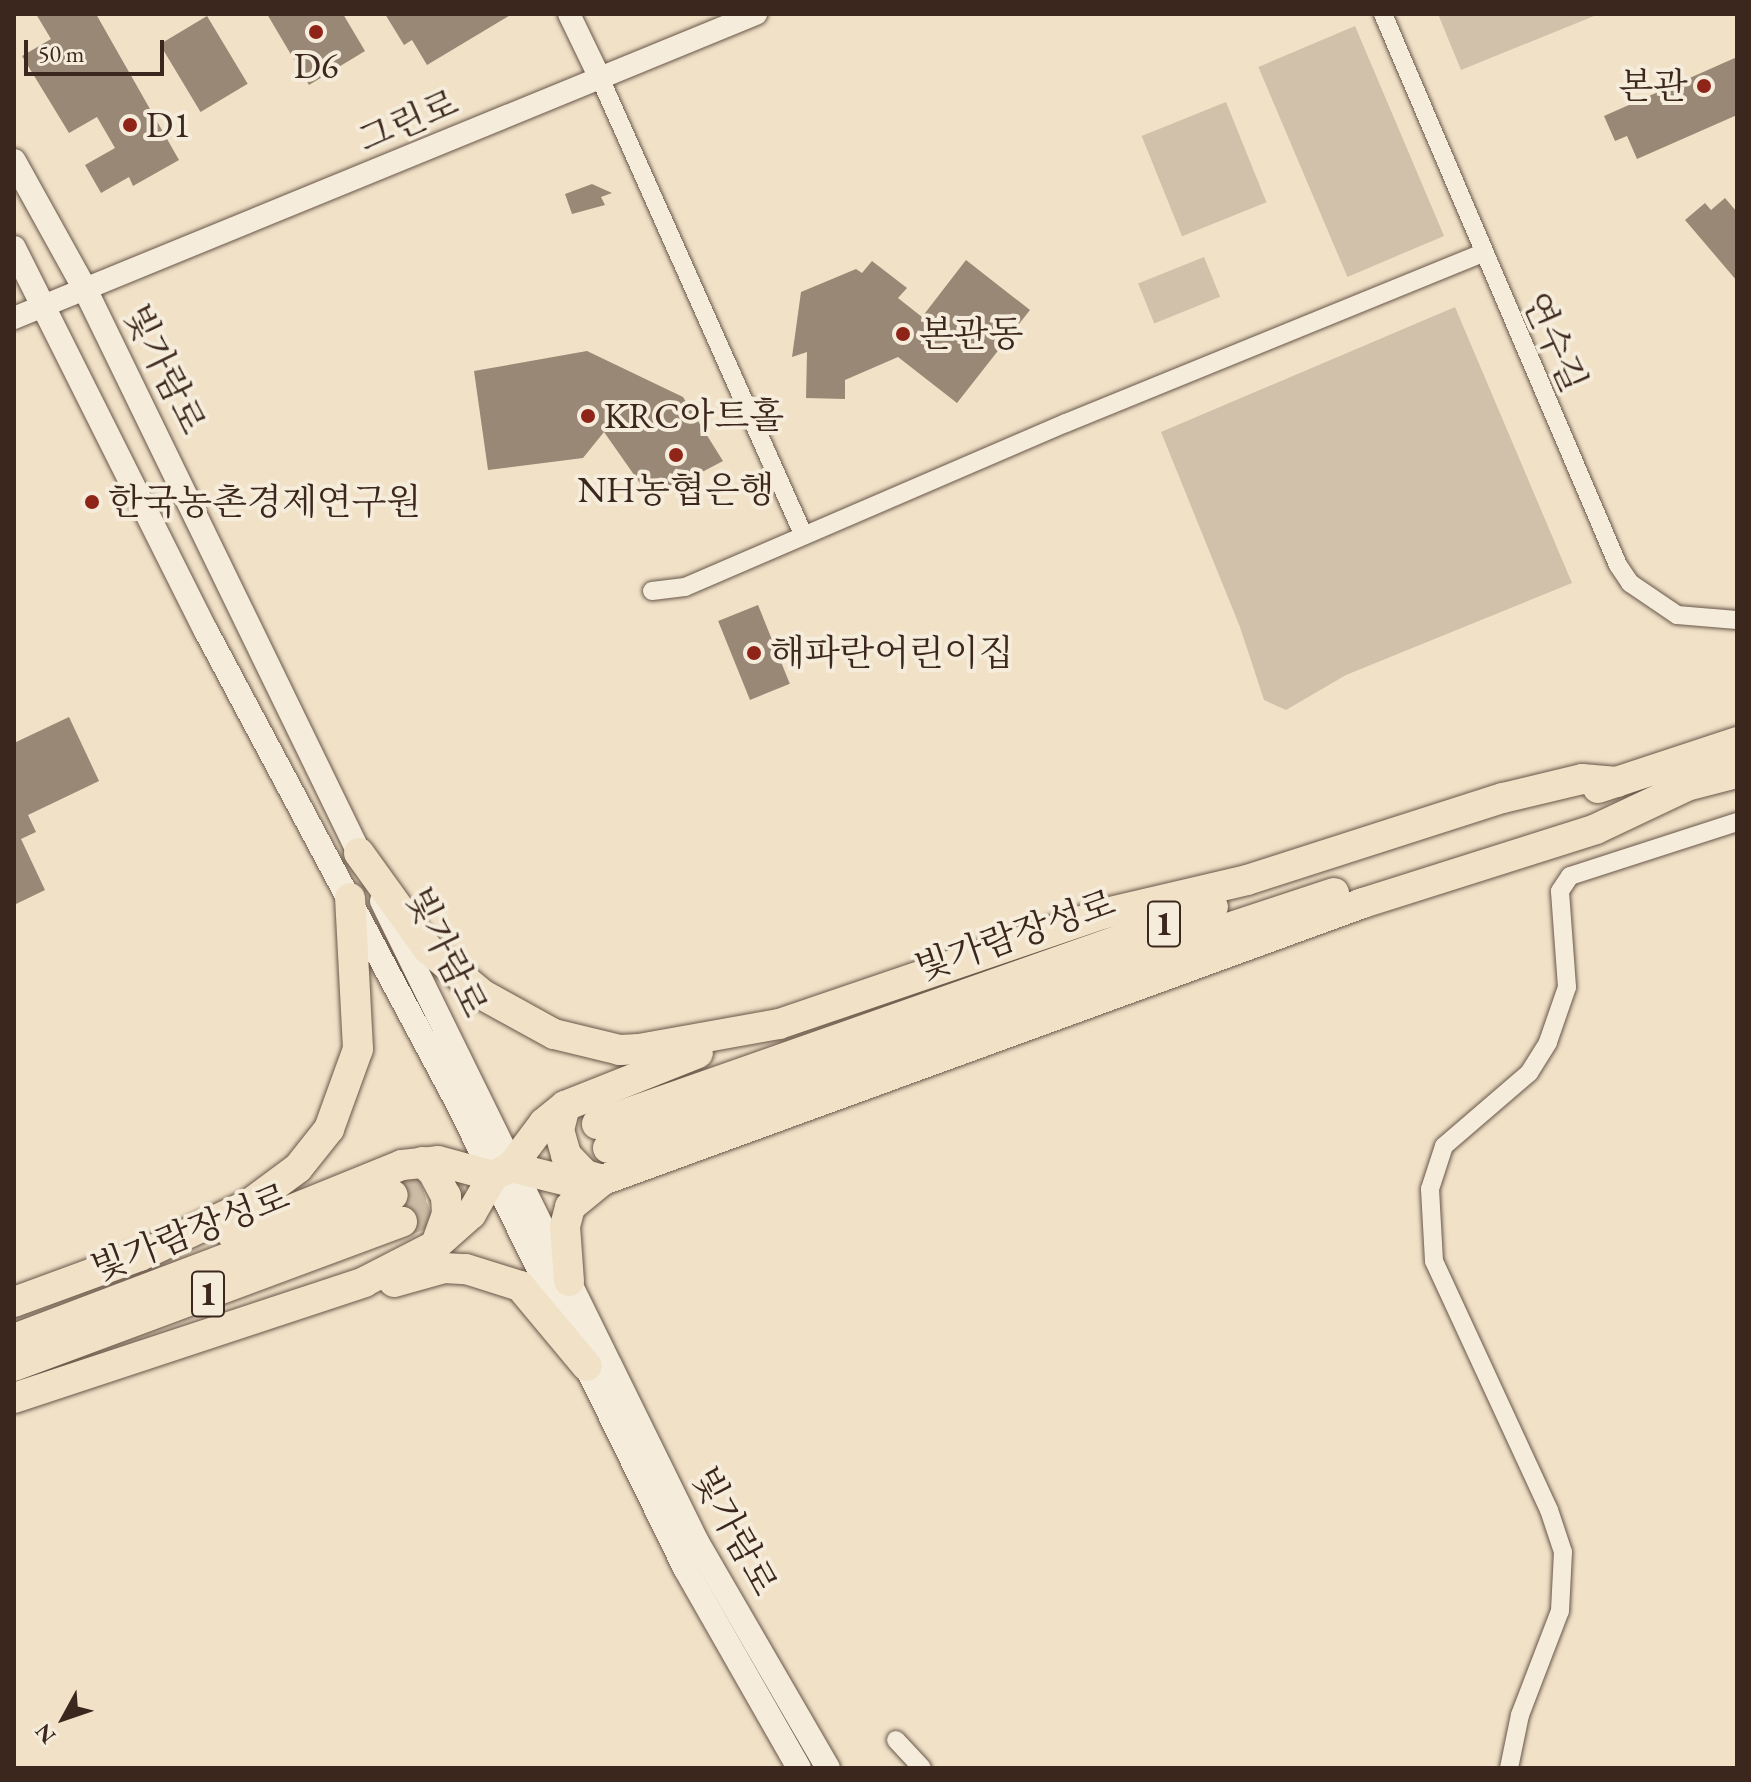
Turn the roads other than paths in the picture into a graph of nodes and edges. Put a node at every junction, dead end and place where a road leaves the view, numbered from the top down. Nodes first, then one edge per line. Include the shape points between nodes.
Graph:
1 (569, 14) edge
2 (756, 14) edge
3 (1383, 14) edge
4 (600, 78) junction
5 (14, 161) edge
6 (14, 248) edge
7 (1481, 254) junction
8 (86, 291) junction
9 (46, 304) junction
10 (14, 318) edge
11 (803, 534) junction
12 (652, 591) dead end
13 (1737, 620) edge
14 (1737, 742) edge
15 (1737, 773) edge
16 (1617, 782) junction
17 (1685, 787) junction
18 (1737, 822) edge
19 (359, 853) junction
20 (350, 898) junction
21 (779, 1024) junction
22 (565, 1106) junction
23 (422, 1162) junction
24 (502, 1172) junction
25 (603, 1180) junction
26 (436, 1245) junction
27 (140, 1256) junction
28 (569, 1281) junction
29 (364, 1282) junction
30 (14, 1302) edge
31 (14, 1339) edge
32 (14, 1366) edge
33 (587, 1366) junction
34 (14, 1398) edge
35 (896, 1740) dead end
36 (799, 1768) edge
37 (828, 1768) edge
38 (922, 1768) edge
39 (1509, 1768) edge

1 - 4 street
2 - 4 street, 그린로
3 - 7 street, 연수길
4 - 8 street, 그린로
4 - 11 street
5 - 8 main road, 빛가람로
6 - 9 main road, 빛가람로
7 - 11 street
7 - 13 street, 연수길 via 1630,583 1677,615
8 - 9 street, 그린로
8 - 19 main road, 빛가람로
9 - 10 street, 그린로
9 - 20 main road, 빛가람로 via 206,631
11 - 12 street via 685,587
14 - 16 highway, 빛가람장성로 / 1
15 - 17 highway, 빛가람장성로 / 1
16 - 17 highway, 빛가람장성로 / 1 via 1126,936 602,1136 1071,980
16 - 21 highway via 1582,779 1503,798 1247,880 1102,914
17 - 25 highway via 1596,829 1363,903
18 - 39 street via 1570,876 1560,891 1567,987 1548,1042 1529,1073 1444,1146 1430,1189 1434,1261 1549,1510 1563,1552 1560,1611 1520,1715
19 - 21 highway via 428,949 483,995 554,1034 629,1049
19 - 24 main road, 빛가람로
20 - 24 main road, 빛가람로
20 - 27 highway via 358,1049 329,1129 272,1191
21 - 22 highway
22 - 24 highway
22 - 25 highway via 559,1130 566,1155 585,1175
23 - 24 highway
23 - 26 highway via 446,1196 447,1214
23 - 27 highway via 379,1172 246,1230
24 - 25 highway
24 - 26 highway via 471,1214
24 - 28 main road, 빛가람로
24 - 33 main road, 빛가람로
25 - 28 highway via 570,1207 565,1226
26 - 29 highway
27 - 30 highway
28 - 37 main road, 빛가람로 via 697,1542
29 - 33 highway via 385,1284 444,1268 520,1286
29 - 34 highway
31 - 32 highway, 빛가람장성로 / 1 via 398,1208
33 - 36 main road, 빛가람로 via 685,1568
35 - 38 street

